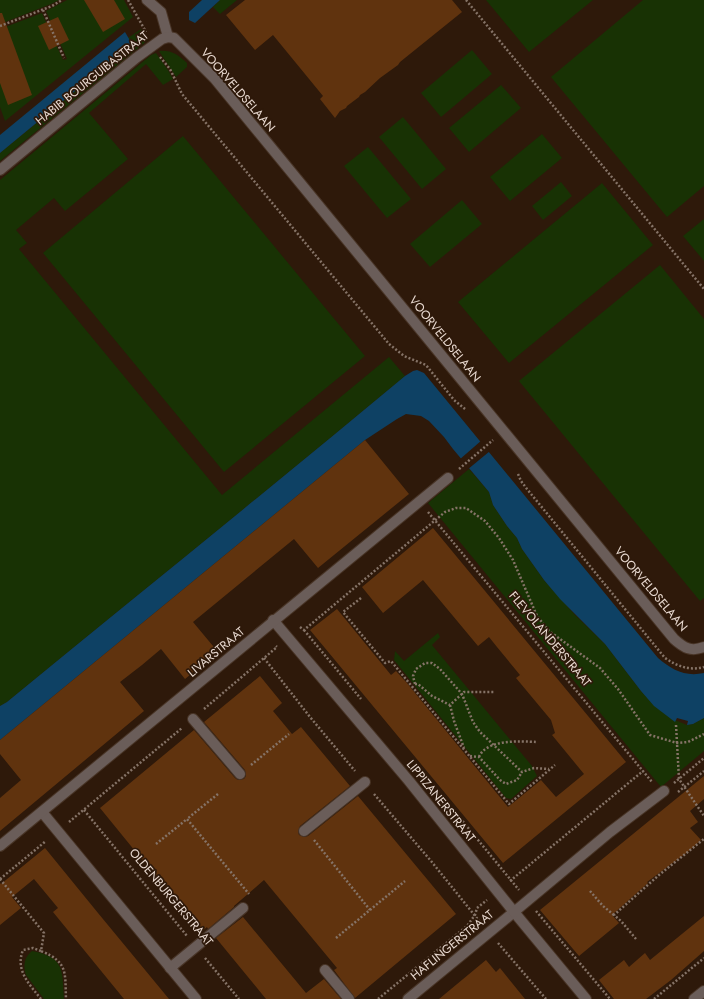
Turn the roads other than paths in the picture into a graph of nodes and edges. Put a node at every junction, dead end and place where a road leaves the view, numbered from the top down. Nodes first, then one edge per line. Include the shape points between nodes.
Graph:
1 (147, 0) edge
2 (168, 37) junction
3 (0, 170) edge
4 (448, 478) road end
5 (273, 620) junction
6 (704, 647) edge
7 (193, 719) road end
8 (240, 774) dead end
9 (365, 782) road end
10 (662, 792) road end
11 (42, 812) junction
12 (305, 831) road end
13 (0, 846) edge
14 (243, 908) dead end
15 (514, 912) junction
16 (170, 968) junction
17 (325, 970) dead end
18 (704, 991) edge
19 (196, 999) edge
20 (349, 999) edge
21 (408, 999) edge
22 (586, 999) edge
23 (694, 999) edge

1 - 2 street, HABIB BOURGUIBASTRAAT via 161,12
2 - 3 street, HABIB BOURGUIBASTRAAT via 154,45
2 - 6 street, VOORVELDSELAAN via 174,38 215,79 674,639 683,647 690,649
4 - 5 street, LIVARSTRAAT
5 - 11 street, LIVARSTRAAT
5 - 15 street, LIPPIZANERSTRAAT via 409,781
7 - 8 street
9 - 12 street
10 - 15 street
11 - 13 street, LIVARSTRAAT
11 - 16 street
14 - 16 street
15 - 21 street, HAFLINGERSTRAAT
15 - 22 street, LIPPIZANERSTRAAT
16 - 19 street
17 - 20 street
18 - 23 street

